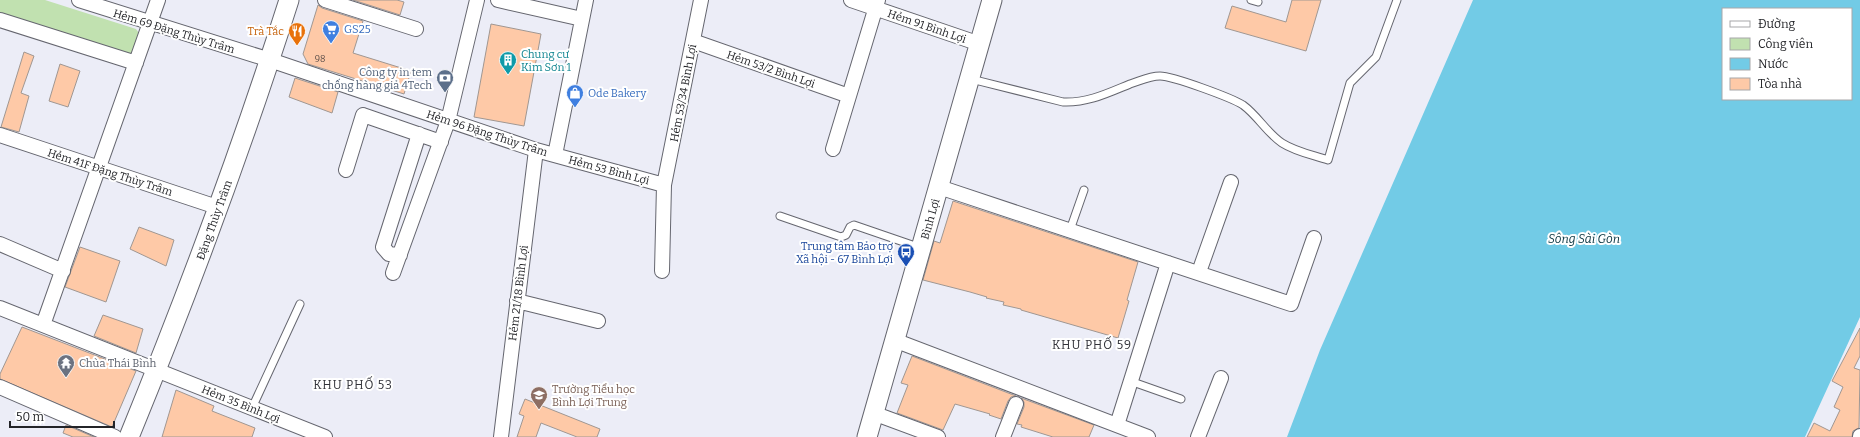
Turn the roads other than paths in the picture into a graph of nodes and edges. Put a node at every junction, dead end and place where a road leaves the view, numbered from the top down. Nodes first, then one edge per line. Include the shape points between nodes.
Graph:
1 (79, 0) edge
2 (158, 0) edge
3 (289, 0) edge
4 (326, 0) edge
5 (477, 0) edge
6 (498, 0) edge
7 (586, 0) edge
8 (701, 0) edge
9 (852, 0) edge
10 (992, 0) edge
11 (1398, 0) edge
12 (877, 4) edge
13 (582, 19) junction
14 (0, 20) edge
15 (150, 24) junction
16 (416, 29) dead end
17 (693, 41) junction
18 (980, 44) junction
19 (270, 60) junction
20 (136, 63) junction
21 (970, 79) junction
22 (849, 96) junction
23 (448, 121) junction
24 (419, 134) junction
25 (0, 135) edge
26 (441, 142) junction
27 (833, 149) dead end
28 (536, 150) junction
29 (555, 155) junction
30 (99, 169) junction
31 (346, 170) dead end
32 (1230, 182) dead end
33 (664, 185) junction
34 (939, 187) junction
35 (1084, 190) dead end
36 (220, 208) junction
37 (780, 216) dead end
38 (1070, 230) junction
39 (1314, 238) dead end
40 (0, 244) edge
41 (922, 248) junction
42 (400, 255) junction
43 (1168, 263) junction
44 (63, 271) junction
45 (662, 271) dead end
46 (1199, 272) junction
47 (393, 273) dead end
48 (517, 301) junction
49 (300, 304) dead end
50 (0, 308) edge
51 (598, 321) dead end
52 (43, 325) junction
53 (894, 340) junction
54 (157, 370) junction
55 (1221, 378) dead end
56 (1130, 381) junction
57 (0, 387) edge
58 (1181, 399) dead end
59 (1016, 404) dead end
60 (252, 408) junction
61 (873, 413) junction
62 (1116, 425) junction
63 (115, 437) edge
64 (129, 437) edge
65 (325, 437) edge
66 (501, 437) edge
67 (867, 437) edge
68 (938, 437) edge
69 (1003, 437) edge
70 (1148, 437) edge
71 (1198, 437) edge

1 - 15 street, Hẻm 69 Đặng Thùy Trâm
2 - 15 street
3 - 19 main road, Đặng Thùy Trâm
4 - 16 street
5 - 23 street
6 - 13 street
7 - 13 street, Hẻm 96 Đặng Thùy Trâm
8 - 17 street, Hẻm 53/34 Bình Lợi
9 - 12 street, Hẻm 91 Bình Lợi
10 - 18 main road, Bình Lợi
11 - 21 lane via 1376,57 1350,83 1328,160 1284,144 1272,136 1243,106 1230,98 1161,76 1148,78 1078,103 1064,102
12 - 18 street, Hẻm 91 Bình Lợi
12 - 22 street
13 - 29 street, Hẻm 96 Đặng Thùy Trâm
14 - 20 street
15 - 19 street, Hẻm 69 Đặng Thùy Trâm
15 - 20 street
17 - 22 street, Hẻm 53/2 Bình Lợi
17 - 33 street, Hẻm 53/34 Bình Lợi
18 - 21 main road, Bình Lợi
19 - 23 street, Hẻm 96 Đặng Thùy Trâm
19 - 36 main road, Đặng Thùy Trâm
20 - 30 street
21 - 34 main road, Bình Lợi
22 - 27 street
23 - 26 street
23 - 28 street, Hẻm 96 Đặng Thùy Trâm
24 - 26 street
24 - 31 street via 363,115
24 - 42 street via 383,247 389,254
25 - 30 street, Hẻm 41F Đặng Thùy Trâm
26 - 42 street
28 - 29 street, Hẻm 96 Đặng Thùy Trâm
28 - 48 street, Hẻm 21/18 Bình Lợi
29 - 33 street, Hẻm 53 Bình Lợi
30 - 36 street, Hẻm 41F Đặng Thùy Trâm
30 - 44 street
32 - 46 street
33 - 45 street, Hẻm 53/34 Bình Lợi
34 - 38 street
34 - 41 main road, Bình Lợi
35 - 38 lane
36 - 54 main road, Đặng Thùy Trâm
37 - 41 lane via 841,237 854,225
38 - 43 street
39 - 46 street via 1291,304
40 - 44 street
41 - 53 main road, Bình Lợi
42 - 47 street
43 - 46 street
43 - 56 street
44 - 52 street
48 - 51 street
48 - 66 street, Hẻm 21/18 Bình Lợi
49 - 60 lane
50 - 52 street, Hẻm 35 Bình Lợi
52 - 54 street, Hẻm 35 Bình Lợi
53 - 61 main road, Bình Lợi
53 - 62 street
54 - 60 street, Hẻm 35 Bình Lợi
54 - 64 main road, Đặng Thùy Trâm
55 - 71 street
56 - 58 lane
56 - 62 street
57 - 63 street
59 - 69 street
60 - 65 street, Hẻm 35 Bình Lợi
61 - 67 main road, Bình Lợi
61 - 68 street
62 - 70 street

